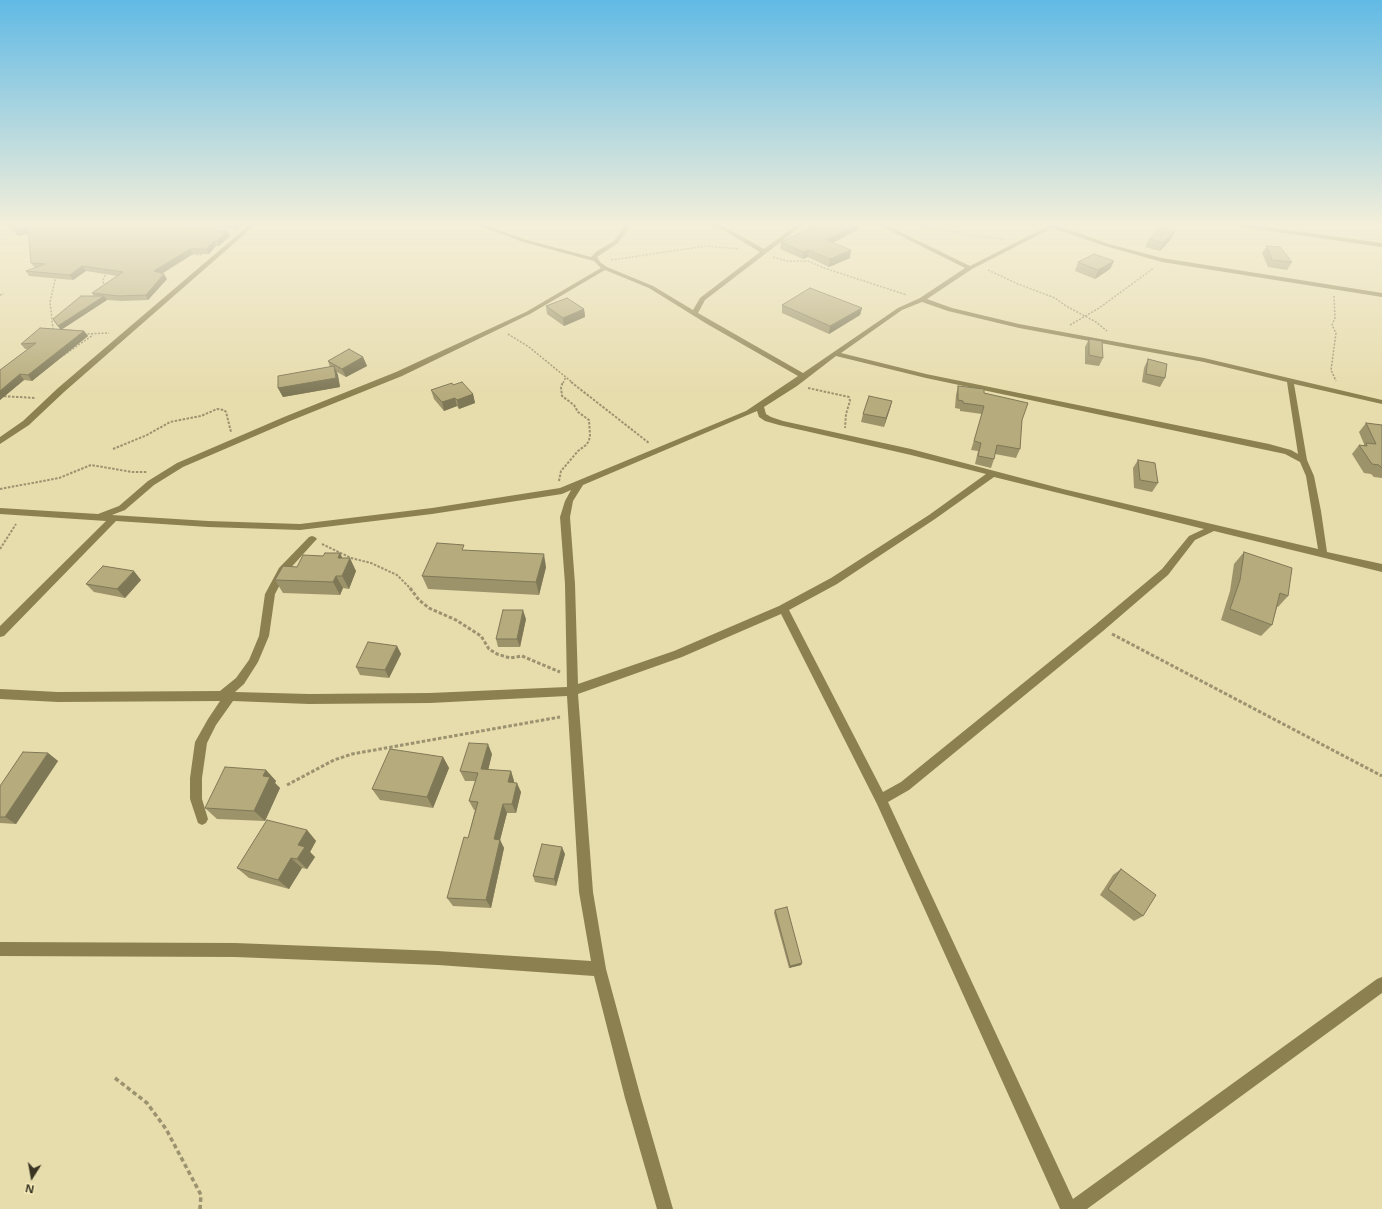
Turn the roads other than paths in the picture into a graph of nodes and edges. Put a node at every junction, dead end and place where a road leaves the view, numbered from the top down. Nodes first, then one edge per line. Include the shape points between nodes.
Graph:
1 (187, 281) edge
2 (582, 281) edge
3 (637, 281) edge
4 (726, 281) edge
5 (949, 281) edge
6 (1294, 281) edge
7 (1382, 295) edge
8 (917, 301) junction
9 (695, 313) junction
10 (835, 354) junction
11 (803, 376) junction
12 (1290, 380) junction
13 (1382, 402) edge
14 (760, 406) junction
15 (738, 418) junction
16 (768, 419) junction
17 (0, 441) edge
18 (1303, 460) junction
19 (992, 474) junction
20 (580, 484) junction
21 (0, 511) edge
22 (99, 517) junction
23 (114, 518) junction
24 (1213, 528) junction
25 (312, 539) road end
26 (1323, 554) junction
27 (1382, 568) edge
28 (783, 609) junction
29 (0, 633) edge
30 (572, 691) junction
31 (0, 694) edge
32 (226, 696) junction
33 (881, 800) junction
34 (202, 819) dead end
35 (0, 949) edge
36 (599, 969) junction
37 (1382, 984) edge
38 (665, 1209) edge
39 (1068, 1209) edge
40 (1073, 1209) edge

1 - 17 street via 26,423
2 - 22 street via 528,313 399,374 180,465 151,483 122,508
3 - 9 street
4 - 9 street via 702,299
5 - 8 street
6 - 7 street
8 - 10 street via 879,323
8 - 12 street via 1019,326 1204,360
9 - 11 street
10 - 11 street
10 - 18 street via 926,376 1269,447 1288,452
11 - 14 street
12 - 13 street
12 - 18 street
14 - 15 street
14 - 16 street via 762,415
15 - 16 street
15 - 20 street
16 - 19 street via 911,452
18 - 26 street via 1310,476
19 - 24 street
19 - 28 street via 834,581
20 - 23 street via 562,491 432,511 300,527
20 - 30 street via 569,501 566,517
21 - 22 street
22 - 23 street
23 - 29 street
24 - 26 street
24 - 33 street via 1192,538 1165,572 1099,628 905,786
25 - 32 street via 282,571 270,594 264,636 253,662
26 - 27 street
28 - 30 street via 678,654
28 - 33 street
30 - 32 street via 430,698 309,699
30 - 36 street via 586,892
31 - 32 street via 58,697
32 - 34 street via 201,742 196,799
33 - 39 street
35 - 36 street via 242,950 431,958
36 - 38 street
37 - 40 street

